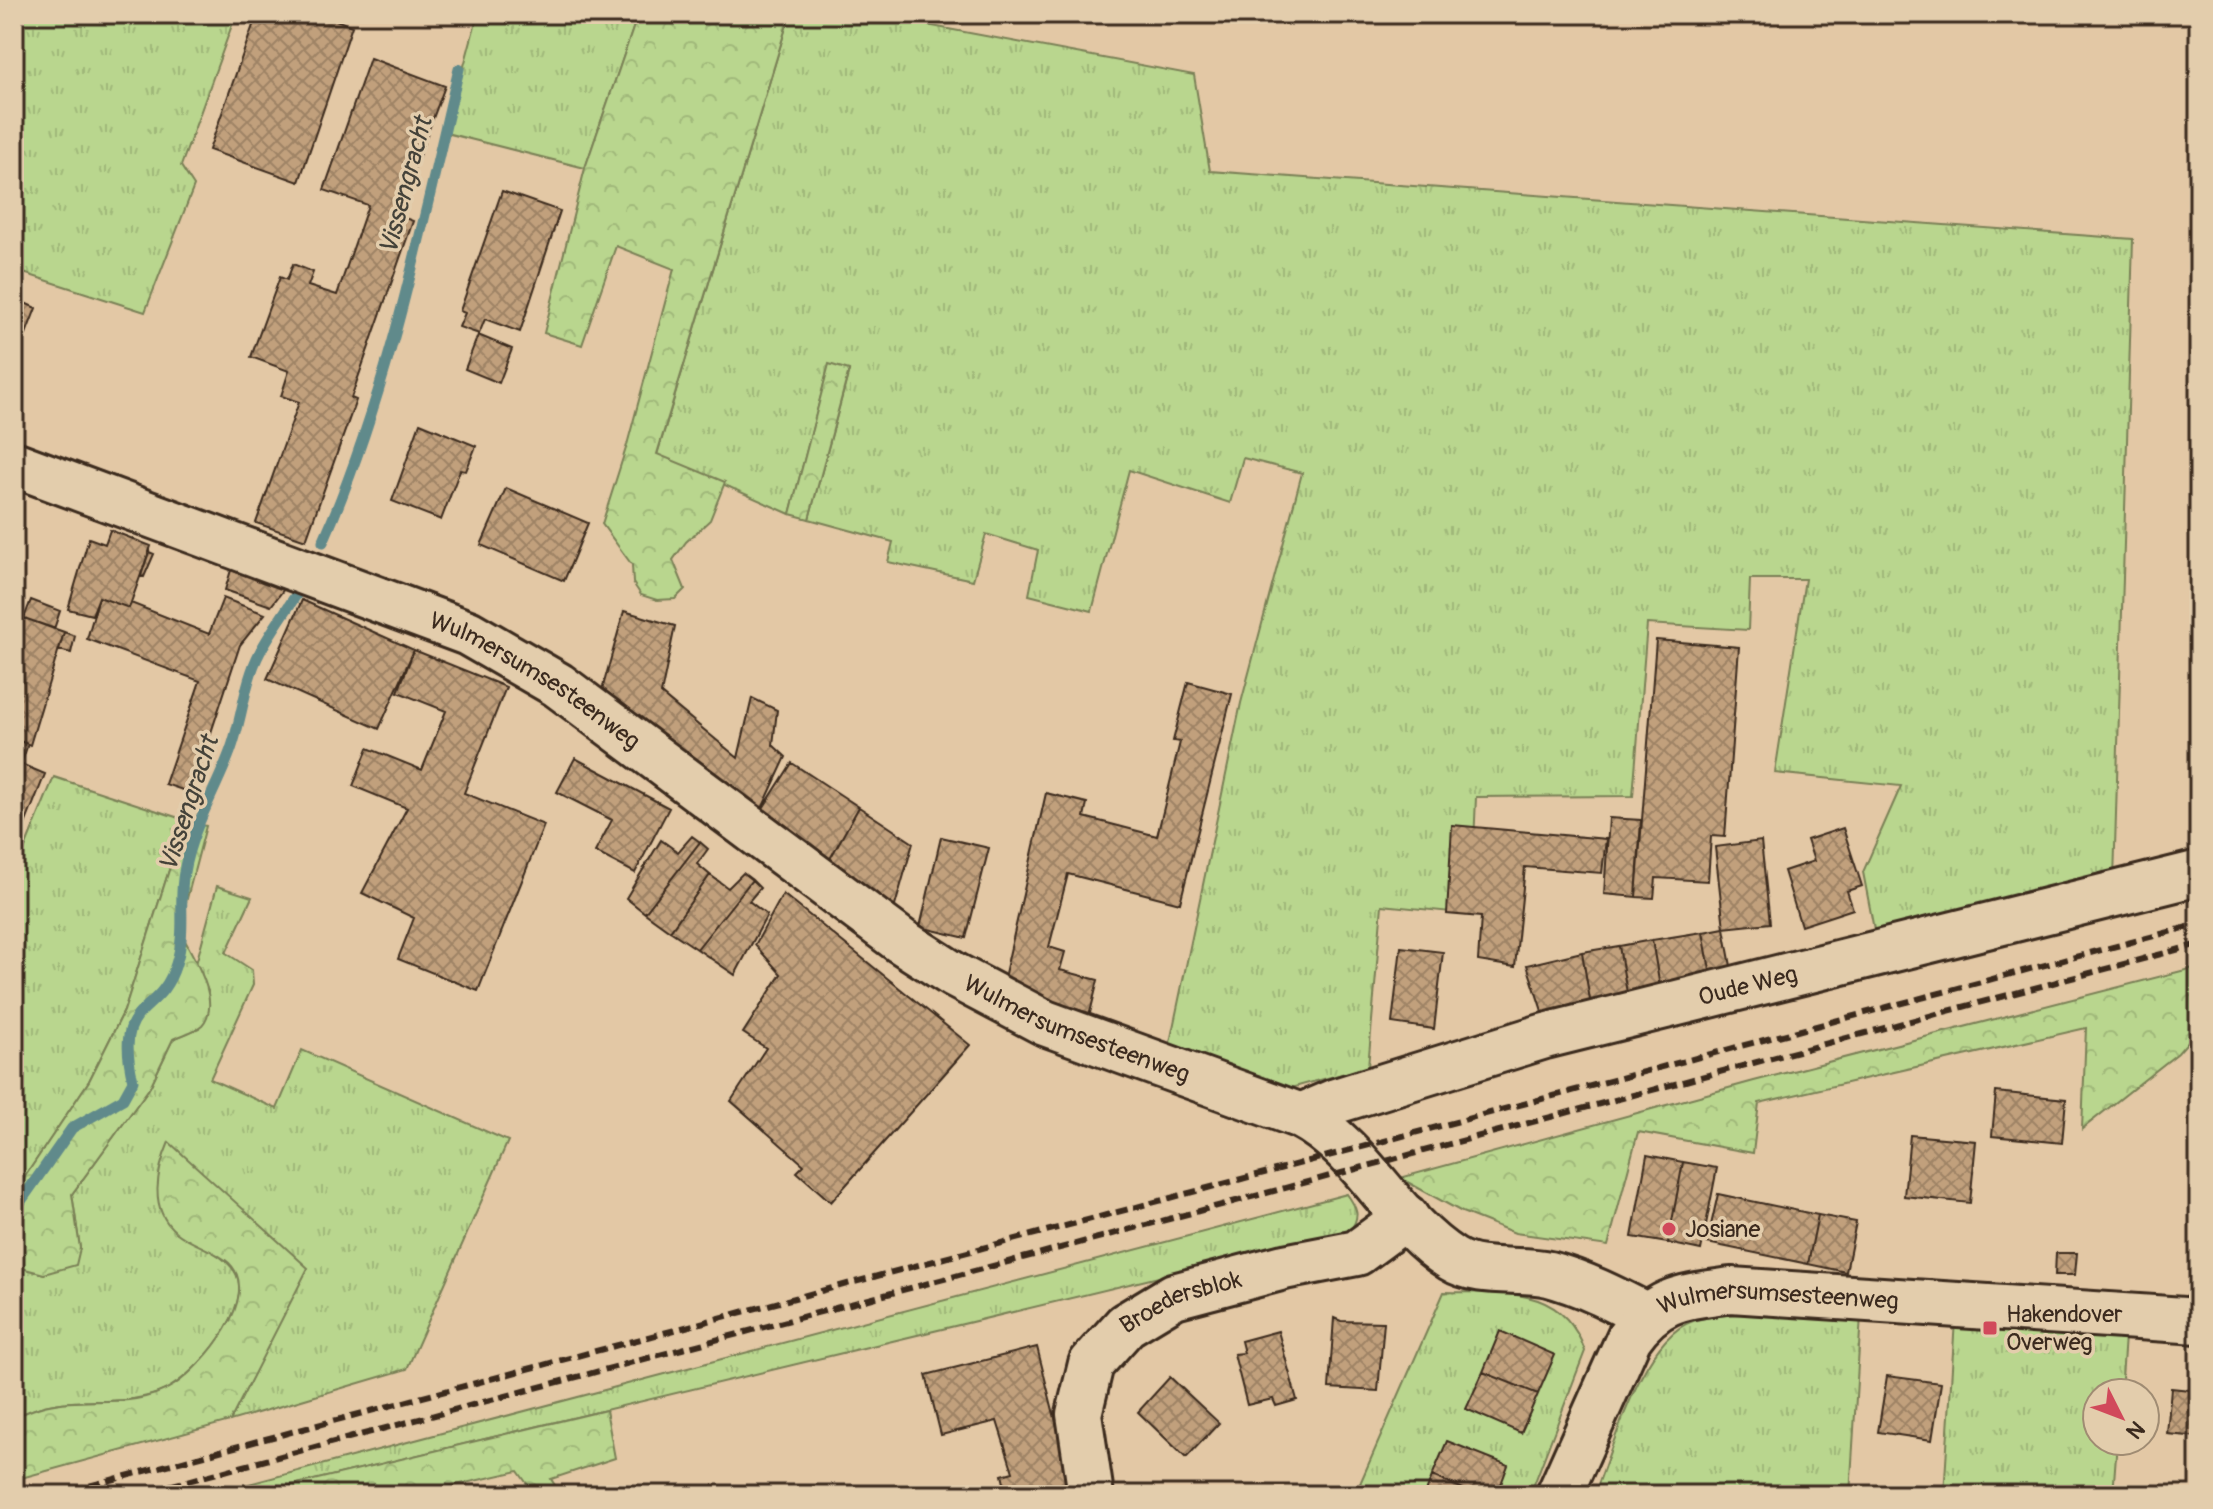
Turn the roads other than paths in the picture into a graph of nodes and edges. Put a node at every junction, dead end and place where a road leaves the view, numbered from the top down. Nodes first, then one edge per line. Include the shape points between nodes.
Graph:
1 (14, 464) edge
2 (2199, 873) edge
3 (1301, 1116) junction
4 (1406, 1217) junction
5 (1645, 1315) junction
6 (2199, 1321) edge
7 (1091, 1495) edge
8 (1559, 1495) edge

1 - 3 street, Wulmersumsesteenweg via 505,651 954,975 1045,1023
2 - 3 street, Oude Weg via 1545,1036
3 - 4 street, Wulmersumsesteenweg via 1325,1128
4 - 5 street, Wulmersumsesteenweg via 1456,1261 1546,1273
4 - 7 street, Broedersblok via 1357,1253 1174,1296 1126,1325 1091,1364 1079,1414
5 - 6 street, Wulmersumsesteenweg via 1675,1298 1731,1290
5 - 8 street via 1629,1338

